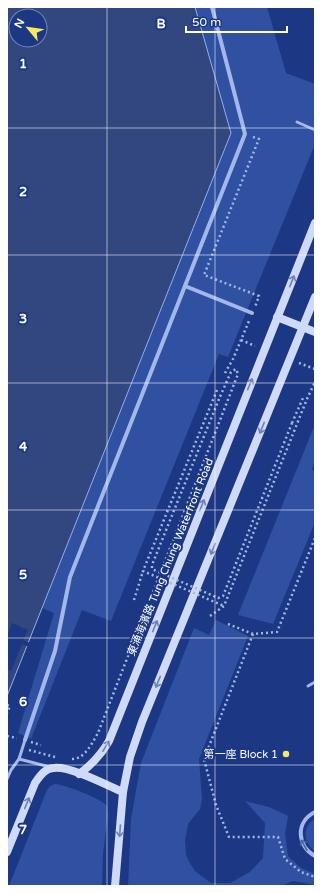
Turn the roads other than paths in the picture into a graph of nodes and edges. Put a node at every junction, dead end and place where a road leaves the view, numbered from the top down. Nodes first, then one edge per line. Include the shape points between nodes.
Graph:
1 (212, 7) edge
2 (297, 122) dead end
3 (315, 130) edge
4 (315, 223) edge
5 (185, 286) junction
6 (315, 297) edge
7 (252, 314) road end
8 (277, 317) junction
9 (303, 327) junction
10 (315, 332) edge
11 (315, 682) edge
12 (308, 686) dead end
13 (26, 740) joint
14 (19, 759) junction
15 (54, 768) junction
16 (79, 774) junction
17 (7, 779) edge
18 (123, 792) junction
19 (315, 812) edge
20 (7, 852) edge
21 (315, 856) edge
22 (115, 886) edge

1 - 5 street via 245,134
2 - 3 lane
8 -> 4 main road, 東涌海濱路 Tung Chung Waterfront Road
5 - 7 street
5 - 13 street via 70,577 55,651
6 - 9 main road
8 - 9 main road
16 -> 8 main road, 東涌海濱路 Tung Chung Waterfront Road via 91,766 109,741
9 - 10 main road
9 -> 18 main road via 142,722 130,757
11 - 12 lane
13 - 14 lane
14 - 15 lane
14 - 17 lane
15 - 16 main road
20 -> 15 main road via 35,783 47,770
16 - 18 main road
18 -> 22 main road
21 -> 19 street via 304,847 300,836 306,819

